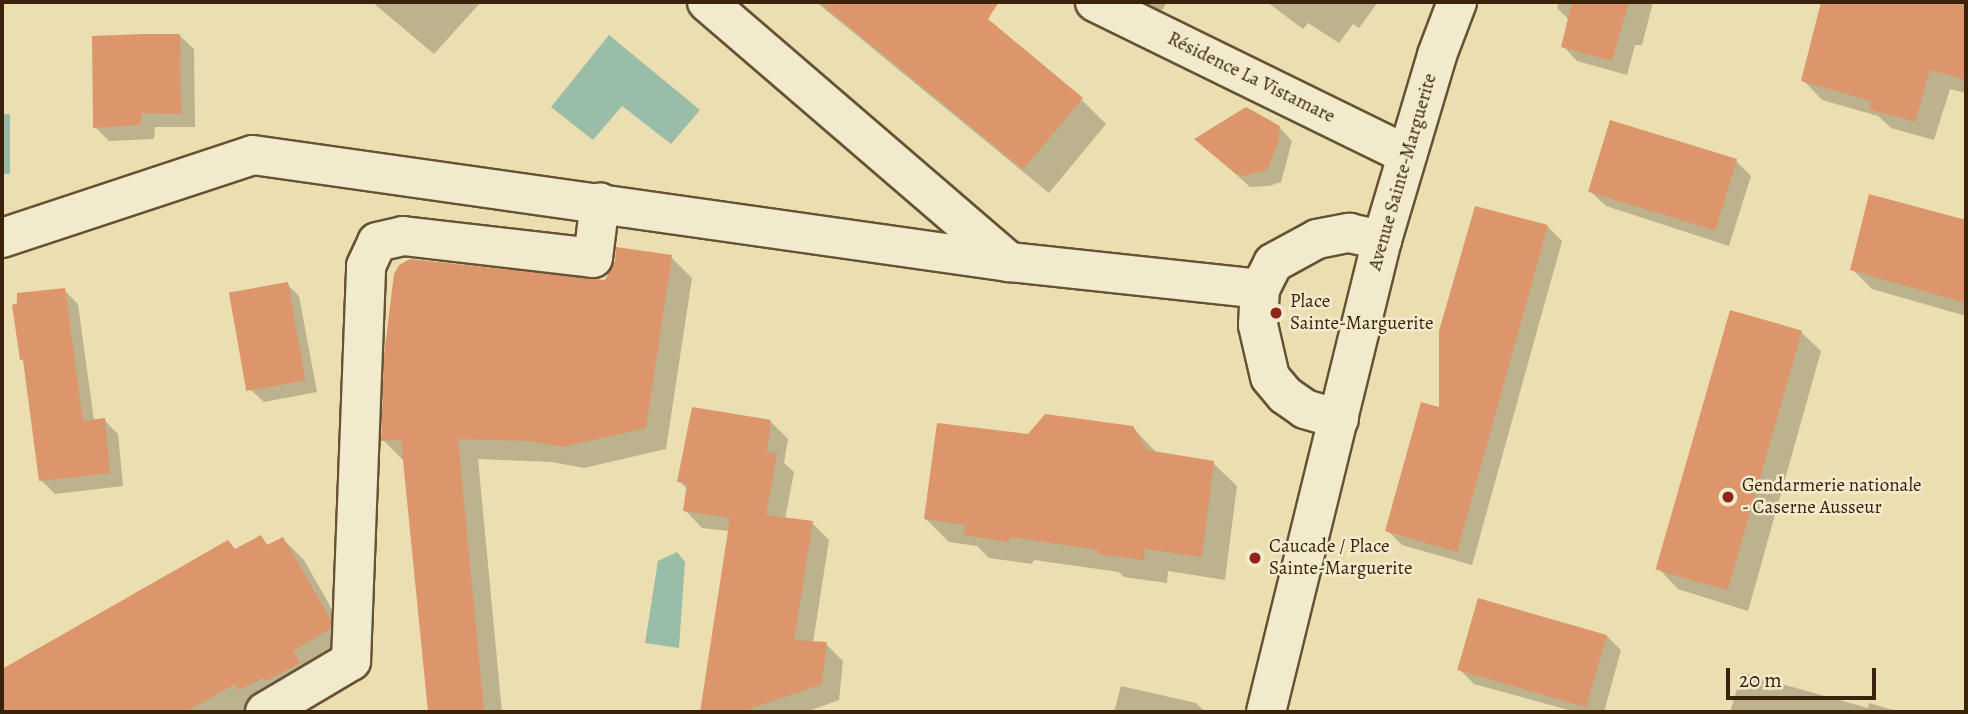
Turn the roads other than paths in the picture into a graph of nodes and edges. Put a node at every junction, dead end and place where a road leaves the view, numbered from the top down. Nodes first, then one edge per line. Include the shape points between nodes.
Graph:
1 (707, 2) edge
2 (1095, 2) edge
3 (1457, 2) edge
4 (1407, 155) junction
5 (600, 202) junction
6 (2, 238) edge
7 (1382, 240) junction
8 (1009, 262) junction
9 (1261, 289) junction
10 (1339, 419) junction
11 (265, 712) edge
12 (1266, 712) edge

1 - 8 street
2 - 4 street, Résidence La Vistamare
3 - 4 street, Avenue Sainte-Marguerite
4 - 7 street, Avenue Sainte-Marguerite
5 - 6 street via 253,155
5 - 8 street
5 - 11 street via 593,258 403,236 377,242 366,265 351,662
7 - 9 street via 1349,233 1317,239 1273,263
7 - 10 street, Avenue Sainte-Marguerite
8 - 9 street
9 - 10 street via 1258,325 1270,377 1306,409
10 - 12 street, Avenue Sainte-Marguerite

